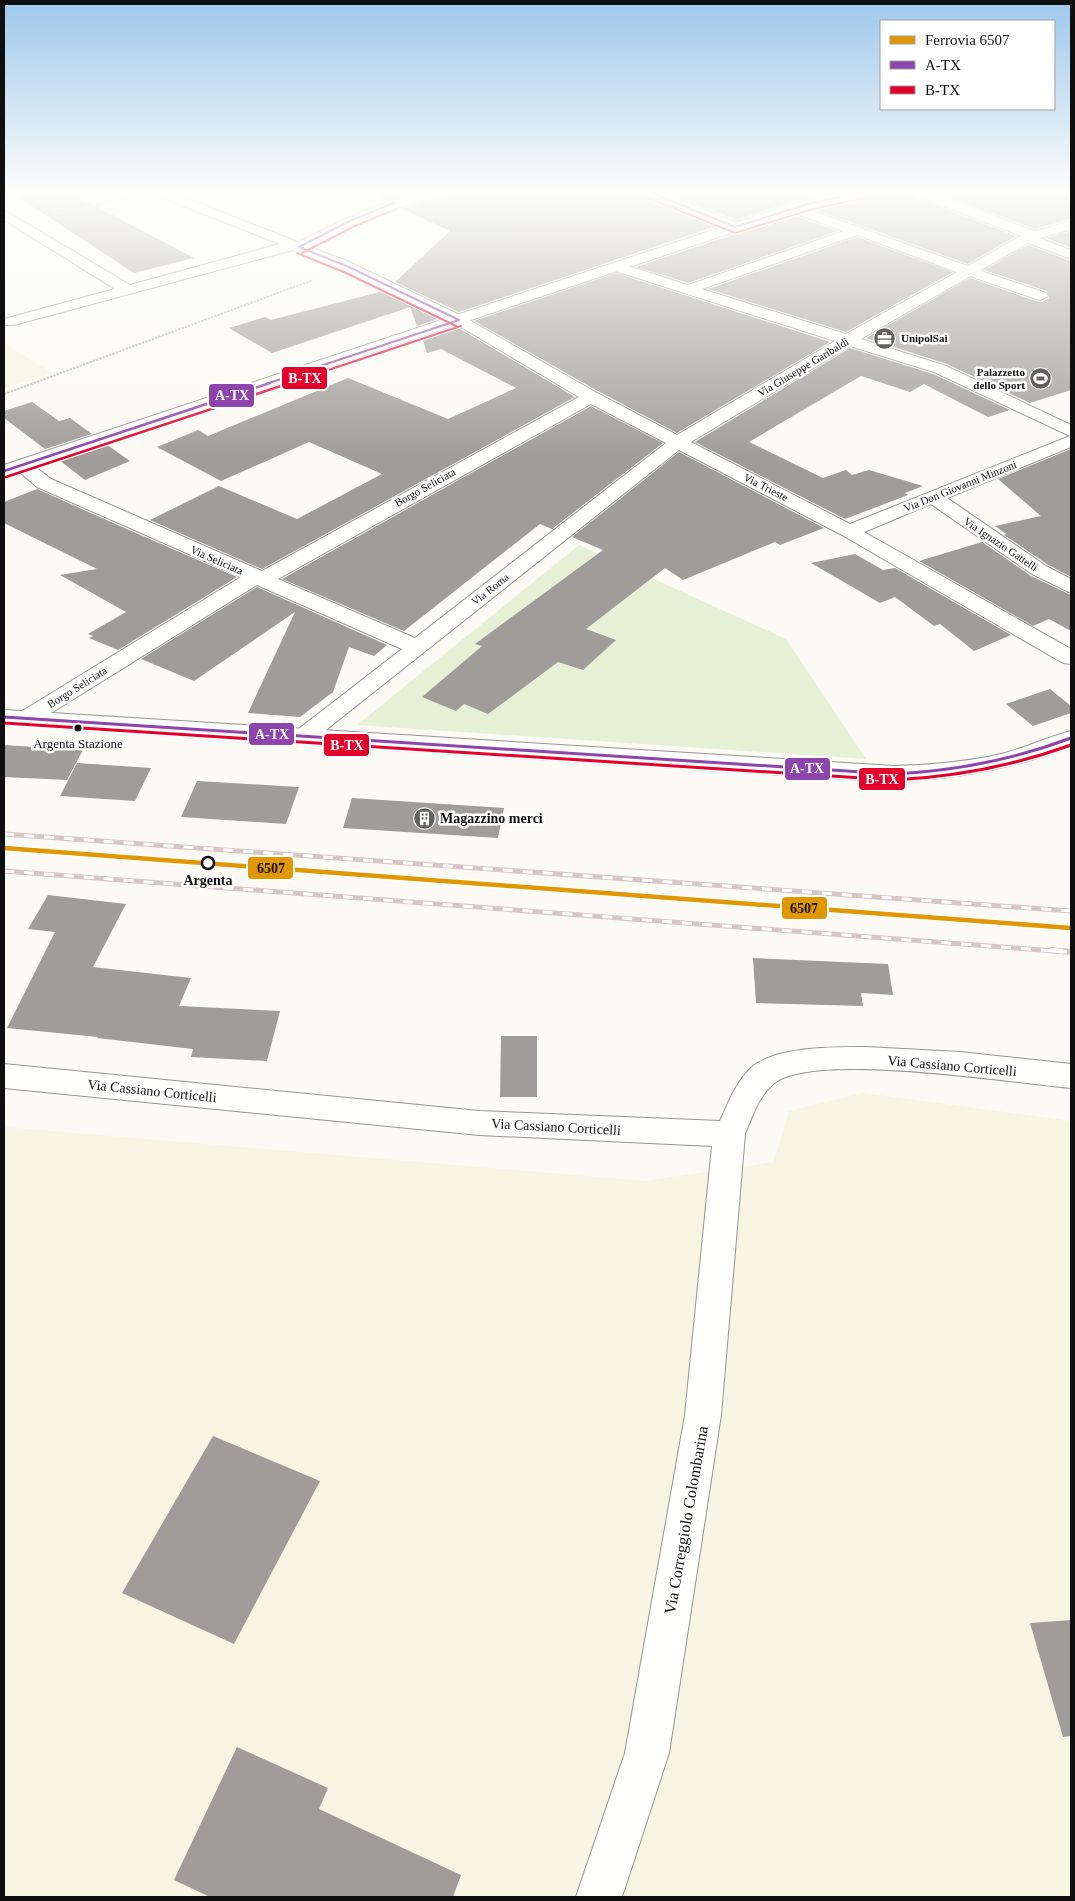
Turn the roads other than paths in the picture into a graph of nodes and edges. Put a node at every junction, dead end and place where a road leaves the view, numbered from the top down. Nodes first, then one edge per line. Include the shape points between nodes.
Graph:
1 (113, 281) edge
2 (159, 281) edge
3 (377, 281) edge
4 (576, 281) edge
5 (660, 281) edge
6 (715, 281) edge
7 (952, 281) edge
8 (997, 281) edge
9 (126, 289) junction
10 (689, 290) junction
11 (1041, 296) dead end
12 (459, 320) junction
13 (9, 322) dead end
14 (848, 340) junction
15 (591, 396) junction
16 (1071, 431) edge
17 (1071, 441) edge
18 (678, 442) junction
19 (13, 468) edge
20 (933, 497) junction
21 (849, 531) junction
22 (259, 579) junction
23 (1071, 587) edge
24 (416, 647) junction
25 (1071, 658) edge
26 (4, 717) edge
27 (26, 718) junction
28 (304, 736) junction
29 (1071, 738) edge
30 (4, 1076) edge
31 (1071, 1076) edge
32 (729, 1134) junction
33 (599, 1897) edge

1 - 9 street
2 - 9 street
3 - 12 street, Via Trieste
4 - 12 street
5 - 10 street
6 - 10 street
7 - 14 street, Via Giuseppe Garibaldi
8 - 11 street
9 - 13 street
10 - 14 street
12 - 15 street, Via Trieste
12 - 19 street
14 - 16 street via 963,378
14 - 18 street, Via Giuseppe Garibaldi
15 - 18 street, Via Trieste
15 - 22 street, Borgo Seliciata
17 - 20 street, Via Don Giovanni Minzoni
18 - 21 street, Via Trieste
18 - 24 street, Via Roma
19 - 22 street, Via Seliciata
20 - 21 street, Via Don Giovanni Minzoni
20 - 23 street, Via Ignazio Gattelli via 1039,570
21 - 25 street, Via Trieste
22 - 24 street, Via Seliciata
22 - 27 street, Borgo Seliciata
24 - 28 street, Via Roma
26 - 27 street
27 - 28 street
28 - 29 street via 893,774 926,774 999,763
30 - 32 street, Via Cassiano Corticelli via 479,1123
31 - 32 street, Via Cassiano Corticelli via 853,1058 794,1061 762,1077
32 - 33 street, Via Correggiolo Colombarina via 703,1415 647,1753

